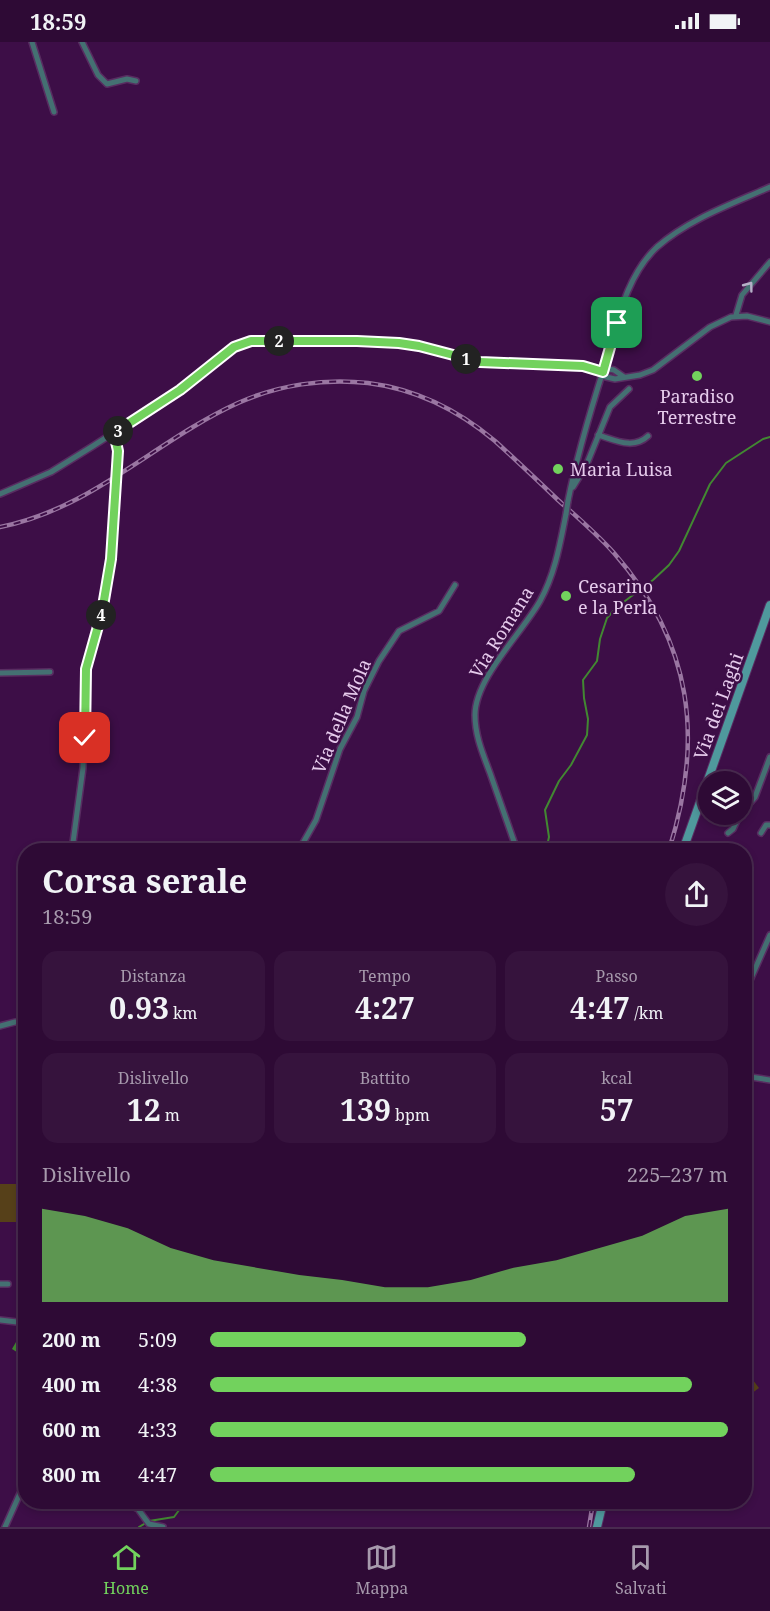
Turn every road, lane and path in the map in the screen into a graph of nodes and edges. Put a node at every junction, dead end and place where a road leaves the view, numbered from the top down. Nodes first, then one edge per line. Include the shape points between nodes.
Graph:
1 (32, 42) edge
2 (82, 42) edge
3 (136, 81) dead end
4 (54, 112) dead end
5 (770, 187) edge
6 (770, 262) edge
7 (736, 315) junction
8 (770, 322) edge
9 (603, 372) junction
10 (624, 377) junction
11 (629, 389) dead end
12 (114, 433) junction
13 (598, 435) junction
14 (648, 436) dead end
15 (570, 491) junction
16 (0, 494) edge
17 (455, 585) dead end
18 (770, 605) edge
19 (766, 630) edge
20 (50, 672) dead end
21 (0, 673) edge
22 (770, 757) edge
23 (752, 801) edge
24 (736, 825) edge
25 (770, 825) edge
26 (728, 833) dead end
27 (760, 833) dead end
28 (73, 843) edge
29 (303, 843) edge
30 (515, 843) edge
31 (686, 843) edge
32 (770, 935) edge
33 (752, 976) edge
34 (18, 1022) edge
35 (0, 1026) edge
36 (752, 1077) edge
37 (770, 1080) edge
38 (0, 1284) edge
39 (8, 1284) dead end
40 (0, 1320) edge
41 (17, 1322) dead end
42 (18, 1498) edge
43 (138, 1509) edge
44 (601, 1509) edge
45 (5, 1527) edge
46 (163, 1527) edge
47 (597, 1527) edge

1 - 4 street
2 - 3 street via 98,75 107,84 127,78
5 - 9 street, Via Romana via 679,230 647,257 621,311
7 -> 6 street via 742,296
7 - 8 street
7 - 10 street via 710,327 656,368
9 - 10 street via 614,370
9 - 10 street via 613,379
9 - 12 street via 583,366 480,362 399,343 251,341 234,347 180,390
9 - 15 street, Via Romana
11 - 13 street via 610,407
12 - 16 street via 51,472
12 - 28 street, bridge via 118,449 111,559 86,669 83,768
13 - 14 street via 629,443
13 - 15 street via 584,470
15 - 30 street, Via Romana, bridge via 557,560 546,590 487,679 476,709 480,746
17 - 29 street, Via della Mola via 439,610 397,632 379,661 340,749 316,820
18 - 19 main road, Via dei Laghi
19 - 31 main road, Via dei Laghi
20 - 21 street
22 - 23 street
24 - 26 street
25 - 27 street
32 - 33 street
34 - 35 street
36 - 37 street
38 - 39 street
40 - 41 street
42 - 45 street
43 - 46 street via 147,1522
44 - 47 main road

